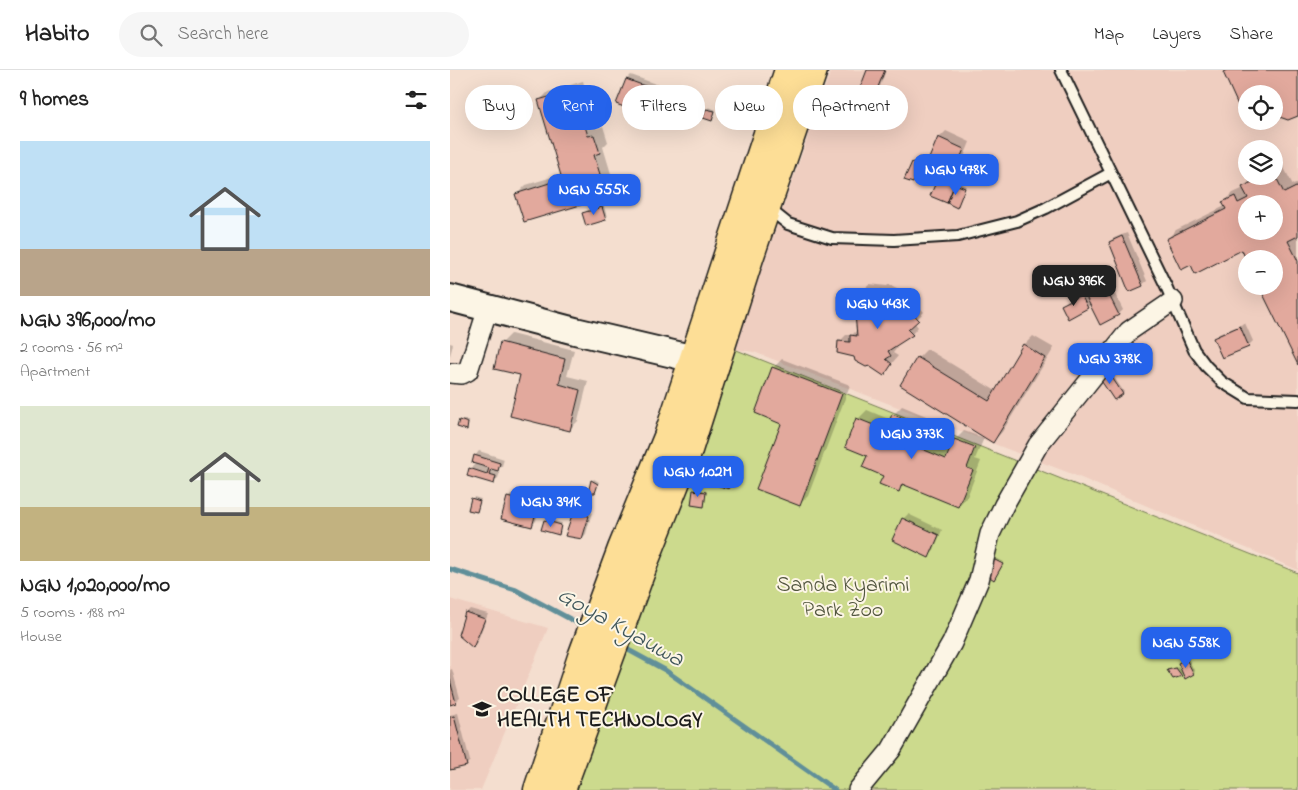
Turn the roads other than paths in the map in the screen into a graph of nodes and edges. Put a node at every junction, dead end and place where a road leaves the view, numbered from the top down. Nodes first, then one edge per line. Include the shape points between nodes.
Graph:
1 (789, 70) edge
2 (813, 70) edge
3 (1061, 70) edge
4 (1111, 173) junction
5 (767, 207) junction
6 (450, 298) edge
7 (1173, 301) junction
8 (488, 308) junction
9 (705, 362) junction
10 (450, 373) edge
11 (1298, 400) edge
12 (634, 553) junction
13 (538, 790) edge
14 (562, 790) edge
15 (858, 790) edge

1 - 9 main road
2 - 5 main road
3 - 4 lane
4 - 5 lane via 1017,220 958,236 894,240 832,238 788,224
4 - 7 lane
5 - 9 main road
6 - 8 street
7 - 11 lane via 1194,350 1222,382 1248,398
7 - 15 street via 1130,331 1038,445 990,534 980,580 952,642 891,750
8 - 9 street
8 - 10 street via 468,371
9 - 12 main road via 668,437
12 - 13 main road via 582,657
12 - 14 main road via 607,666

